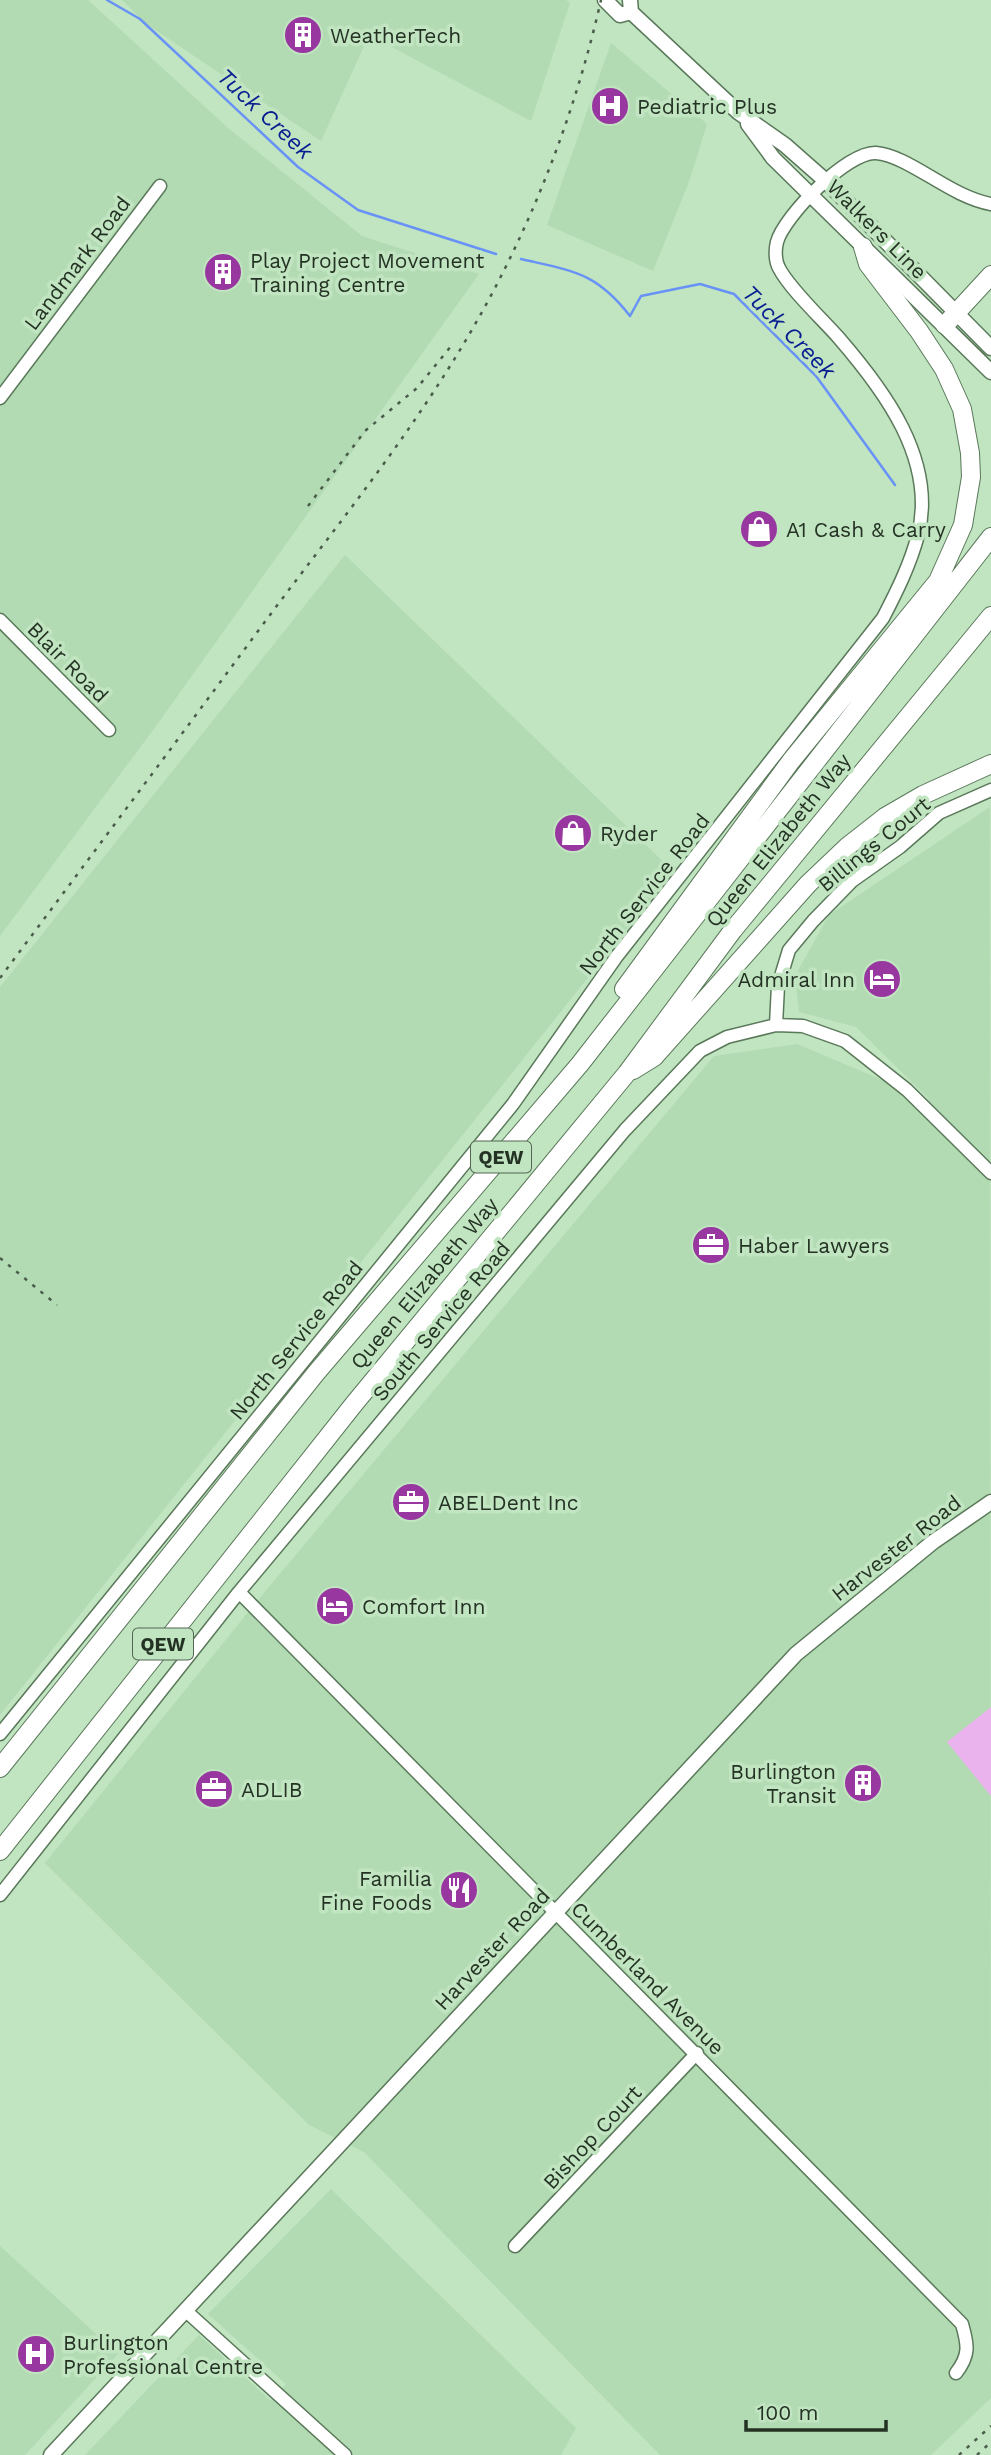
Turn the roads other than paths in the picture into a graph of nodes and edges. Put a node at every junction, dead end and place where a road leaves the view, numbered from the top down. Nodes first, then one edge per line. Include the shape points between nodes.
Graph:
1 (605, 0) edge
2 (630, 6) edge
3 (738, 112) junction
4 (827, 182) junction
5 (160, 186) dead end
6 (812, 195) junction
7 (991, 204) edge
8 (863, 247) junction
9 (991, 275) edge
10 (950, 319) junction
11 (991, 348) edge
12 (991, 372) edge
13 (0, 398) edge
14 (988, 541) edge
15 (991, 616) edge
16 (0, 620) edge
17 (109, 730) dead end
18 (991, 764) edge
19 (991, 790) edge
20 (776, 1025) junction
21 (580, 1064) junction
22 (627, 1073) junction
23 (991, 1173) edge
24 (991, 1502) edge
25 (239, 1592) junction
26 (0, 1734) edge
27 (0, 1768) edge
28 (0, 1851) edge
29 (0, 1895) edge
30 (555, 1912) junction
31 (697, 2053) junction
32 (515, 2246) dead end
33 (186, 2311) junction
34 (956, 2373) dead end
35 (51, 2455) edge
36 (345, 2455) edge

1 - 2 main road, Walkers Line via 620,15
2 - 3 main road, Walkers Line
3 - 4 main road, Walkers Line
3 - 6 main road, Walkers Line via 773,158
4 - 6 street, North Service Road
4 - 7 street, North Service Road via 860,155 879,153 971,201
4 - 10 main road, Walkers Line
5 - 13 street, Landmark Road
6 - 8 main road, Walkers Line
6 - 26 street, North Service Road via 777,242 779,268 875,381 899,420 914,457 922,501 919,533 907,570 883,618 617,956 513,1104
8 - 10 main road, Walkers Line
8 - 21 highway via 868,264 944,369 962,409 971,477 962,526 938,581 791,761 591,1033
9 - 10 highway
10 - 11 main road, Walkers Line
10 - 12 main road, Walkers Line
14 - 21 highway, Queen Elizabeth Way / QEW
15 - 22 highway, Queen Elizabeth Way / QEW via 733,930
16 - 17 street, Blair Road
18 - 22 highway via 923,795 848,846 808,884 654,1057
19 - 20 street, Billings Court via 939,813 852,881 813,920 789,950 778,986
20 - 23 street, South Service Road via 803,1026 845,1041 907,1090
20 - 25 street, South Service Road via 715,1042 662,1088
21 - 27 highway, Queen Elizabeth Way / QEW via 316,1373
22 - 28 highway, Queen Elizabeth Way / QEW via 333,1429
24 - 30 main road, Harvester Road via 933,1542 796,1654
25 - 29 street, South Service Road
25 - 30 street, Cumberland Avenue
30 - 31 street, Cumberland Avenue
30 - 33 main road, Harvester Road
31 - 32 street, Bishop Court
31 - 34 street, Cumberland Avenue via 962,2324 969,2348
33 - 35 main road, Harvester Road
33 - 36 street

